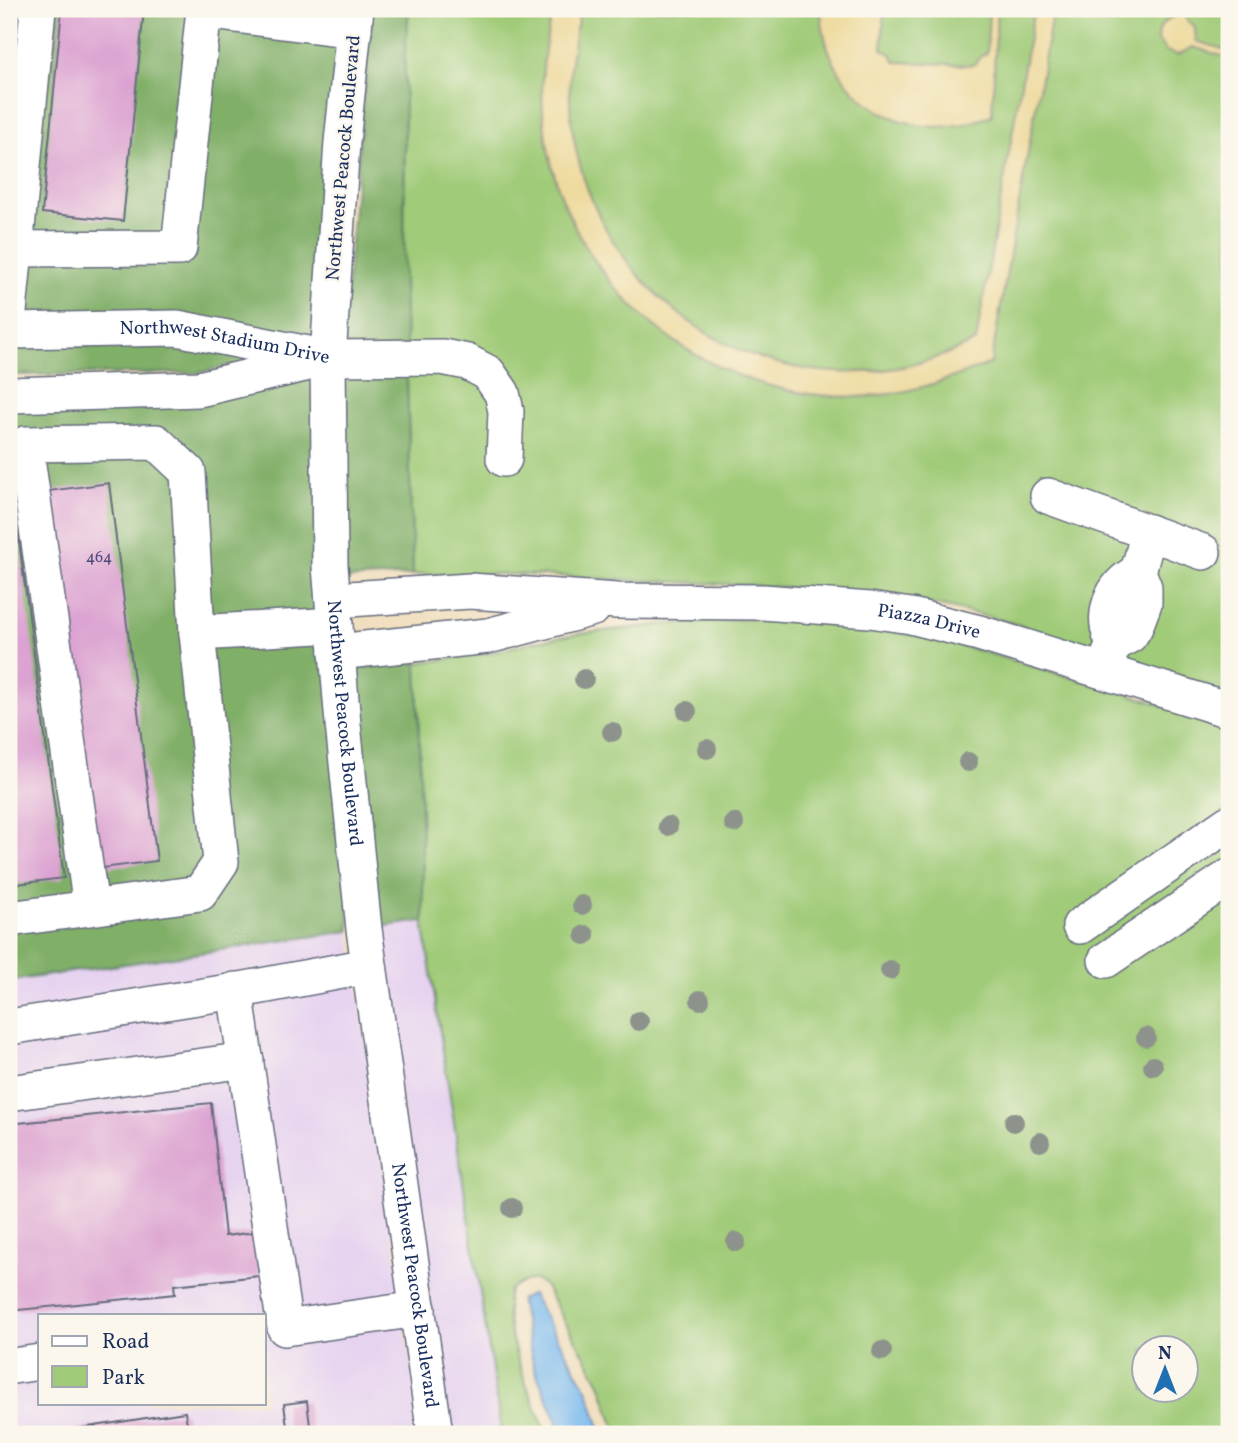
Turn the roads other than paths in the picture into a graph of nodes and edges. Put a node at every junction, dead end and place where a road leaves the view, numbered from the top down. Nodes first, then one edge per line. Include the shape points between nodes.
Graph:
1 (38, 9) edge
2 (204, 10) edge
3 (355, 19) edge
4 (12, 249) edge
5 (9, 312) edge
6 (9, 331) edge
7 (328, 358) junction
8 (13, 395) edge
9 (17, 444) edge
10 (504, 459) dead end
11 (1048, 496) dead end
12 (1149, 532) junction
13 (1203, 552) dead end
14 (617, 601) junction
15 (335, 626) junction
16 (197, 633) junction
17 (1109, 657) junction
18 (1229, 710) edge
19 (1229, 823) edge
20 (1229, 877) edge
21 (91, 908) junction
22 (9, 919) edge
23 (1080, 926) dead end
24 (1106, 960) dead end
25 (369, 966) junction
26 (235, 990) junction
27 (9, 1027) edge
28 (246, 1060) junction
29 (9, 1093) edge
30 (418, 1308) junction
31 (274, 1329) edge
32 (435, 1434) edge

1 - 4 street
2 - 3 street
2 - 4 street via 179,248
3 - 7 street, Northwest Peacock Boulevard
4 - 5 street
6 - 7 street, Northwest Stadium Drive via 177,328
7 - 8 street, Northwest Stadium Drive via 199,389
7 - 10 street via 442,357 474,365 493,378 502,393
7 - 15 street, Northwest Peacock Boulevard
8 - 9 street
9 - 16 street via 156,442 188,472
9 - 21 street
11 - 12 street
12 - 13 street
12 - 17 street via 1138,572 1144,603 1130,635
14 - 15 street, Piazza Drive via 470,591
14 - 15 street, Piazza Drive via 488,636
14 - 17 street, Piazza Drive via 763,602 870,610
15 - 16 street
15 - 25 street, Northwest Peacock Boulevard
16 - 21 street via 221,862 200,892
17 - 18 street, Piazza Drive
19 - 23 street
20 - 24 street
21 - 22 street
25 - 26 street
25 - 30 street, Northwest Peacock Boulevard
26 - 27 street
26 - 28 street
28 - 29 street
28 - 31 street
30 - 31 street
30 - 32 street, Northwest Peacock Boulevard

